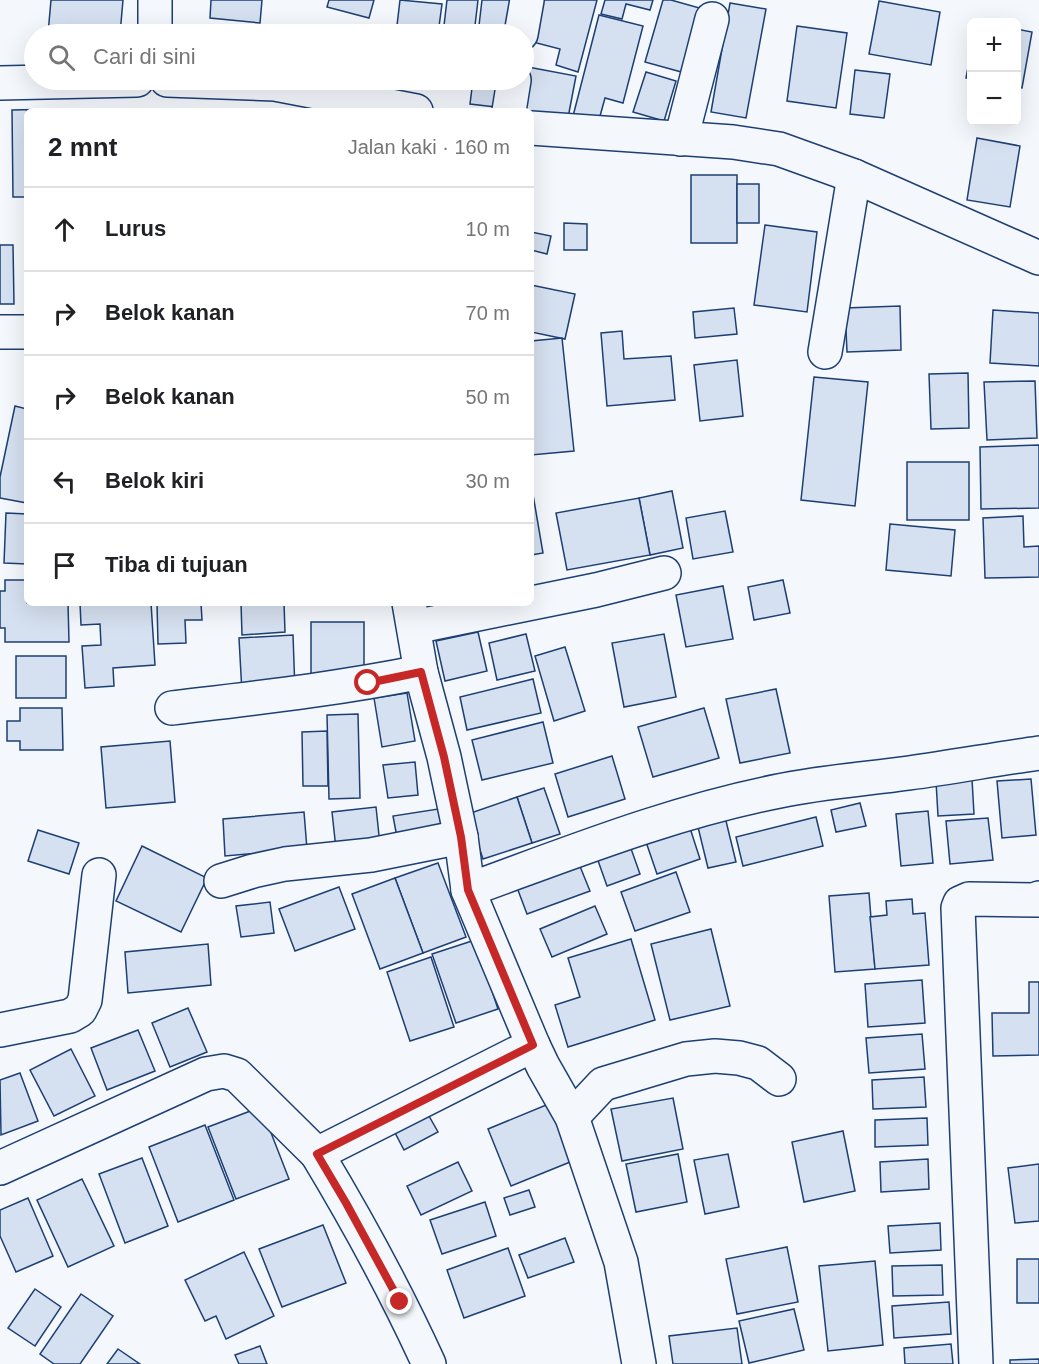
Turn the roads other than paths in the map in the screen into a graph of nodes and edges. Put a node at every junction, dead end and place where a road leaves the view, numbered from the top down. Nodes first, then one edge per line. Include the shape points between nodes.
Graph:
1 (155, 0) edge
2 (527, 0) edge
3 (712, 19) dead end
4 (155, 24) edge
5 (523, 24) edge
6 (24, 82) edge
7 (0, 83) edge
8 (298, 90) edge
9 (512, 90) edge
10 (358, 106) edge
11 (381, 108) edge
12 (509, 108) edge
13 (534, 128) edge
14 (681, 139) junction
15 (854, 176) junction
16 (1039, 258) edge
17 (0, 332) edge
18 (24, 332) edge
19 (825, 352) dead end
20 (664, 573) dead end
21 (534, 598) edge
22 (478, 606) edge
23 (411, 615) edge
24 (421, 672) junction
25 (172, 708) dead end
26 (1039, 753) edge
27 (461, 837) junction
28 (99, 875) dead end
29 (221, 881) dead end
30 (468, 890) junction
31 (1039, 898) edge
32 (0, 1030) edge
33 (533, 1045) junction
34 (779, 1079) dead end
35 (572, 1117) junction
36 (317, 1154) junction
37 (0, 1168) edge
38 (429, 1364) edge
39 (639, 1364) edge
40 (976, 1364) edge

1 - 4 street
2 - 5 street
3 - 14 street
6 - 7 street
8 - 10 street
9 - 12 street
10 - 11 street
13 - 14 street
14 - 15 street via 779,149
15 - 16 street
15 - 19 street
17 - 18 street
20 - 21 street via 596,590
22 - 23 street
23 - 24 street
24 - 25 street via 368,683
24 - 27 street
26 - 30 street via 779,791 716,805
27 - 29 street via 371,855 285,864
27 - 30 street
28 - 32 street via 85,1000 80,1010 70,1016
30 - 33 street
31 - 40 street via 969,899 958,908
33 - 35 street
33 - 36 street
34 - 35 street via 758,1063 739,1058 686,1059 603,1084
35 - 39 street via 621,1262
36 - 37 street via 237,1075 224,1071 206,1074
36 - 38 street via 400,1302

